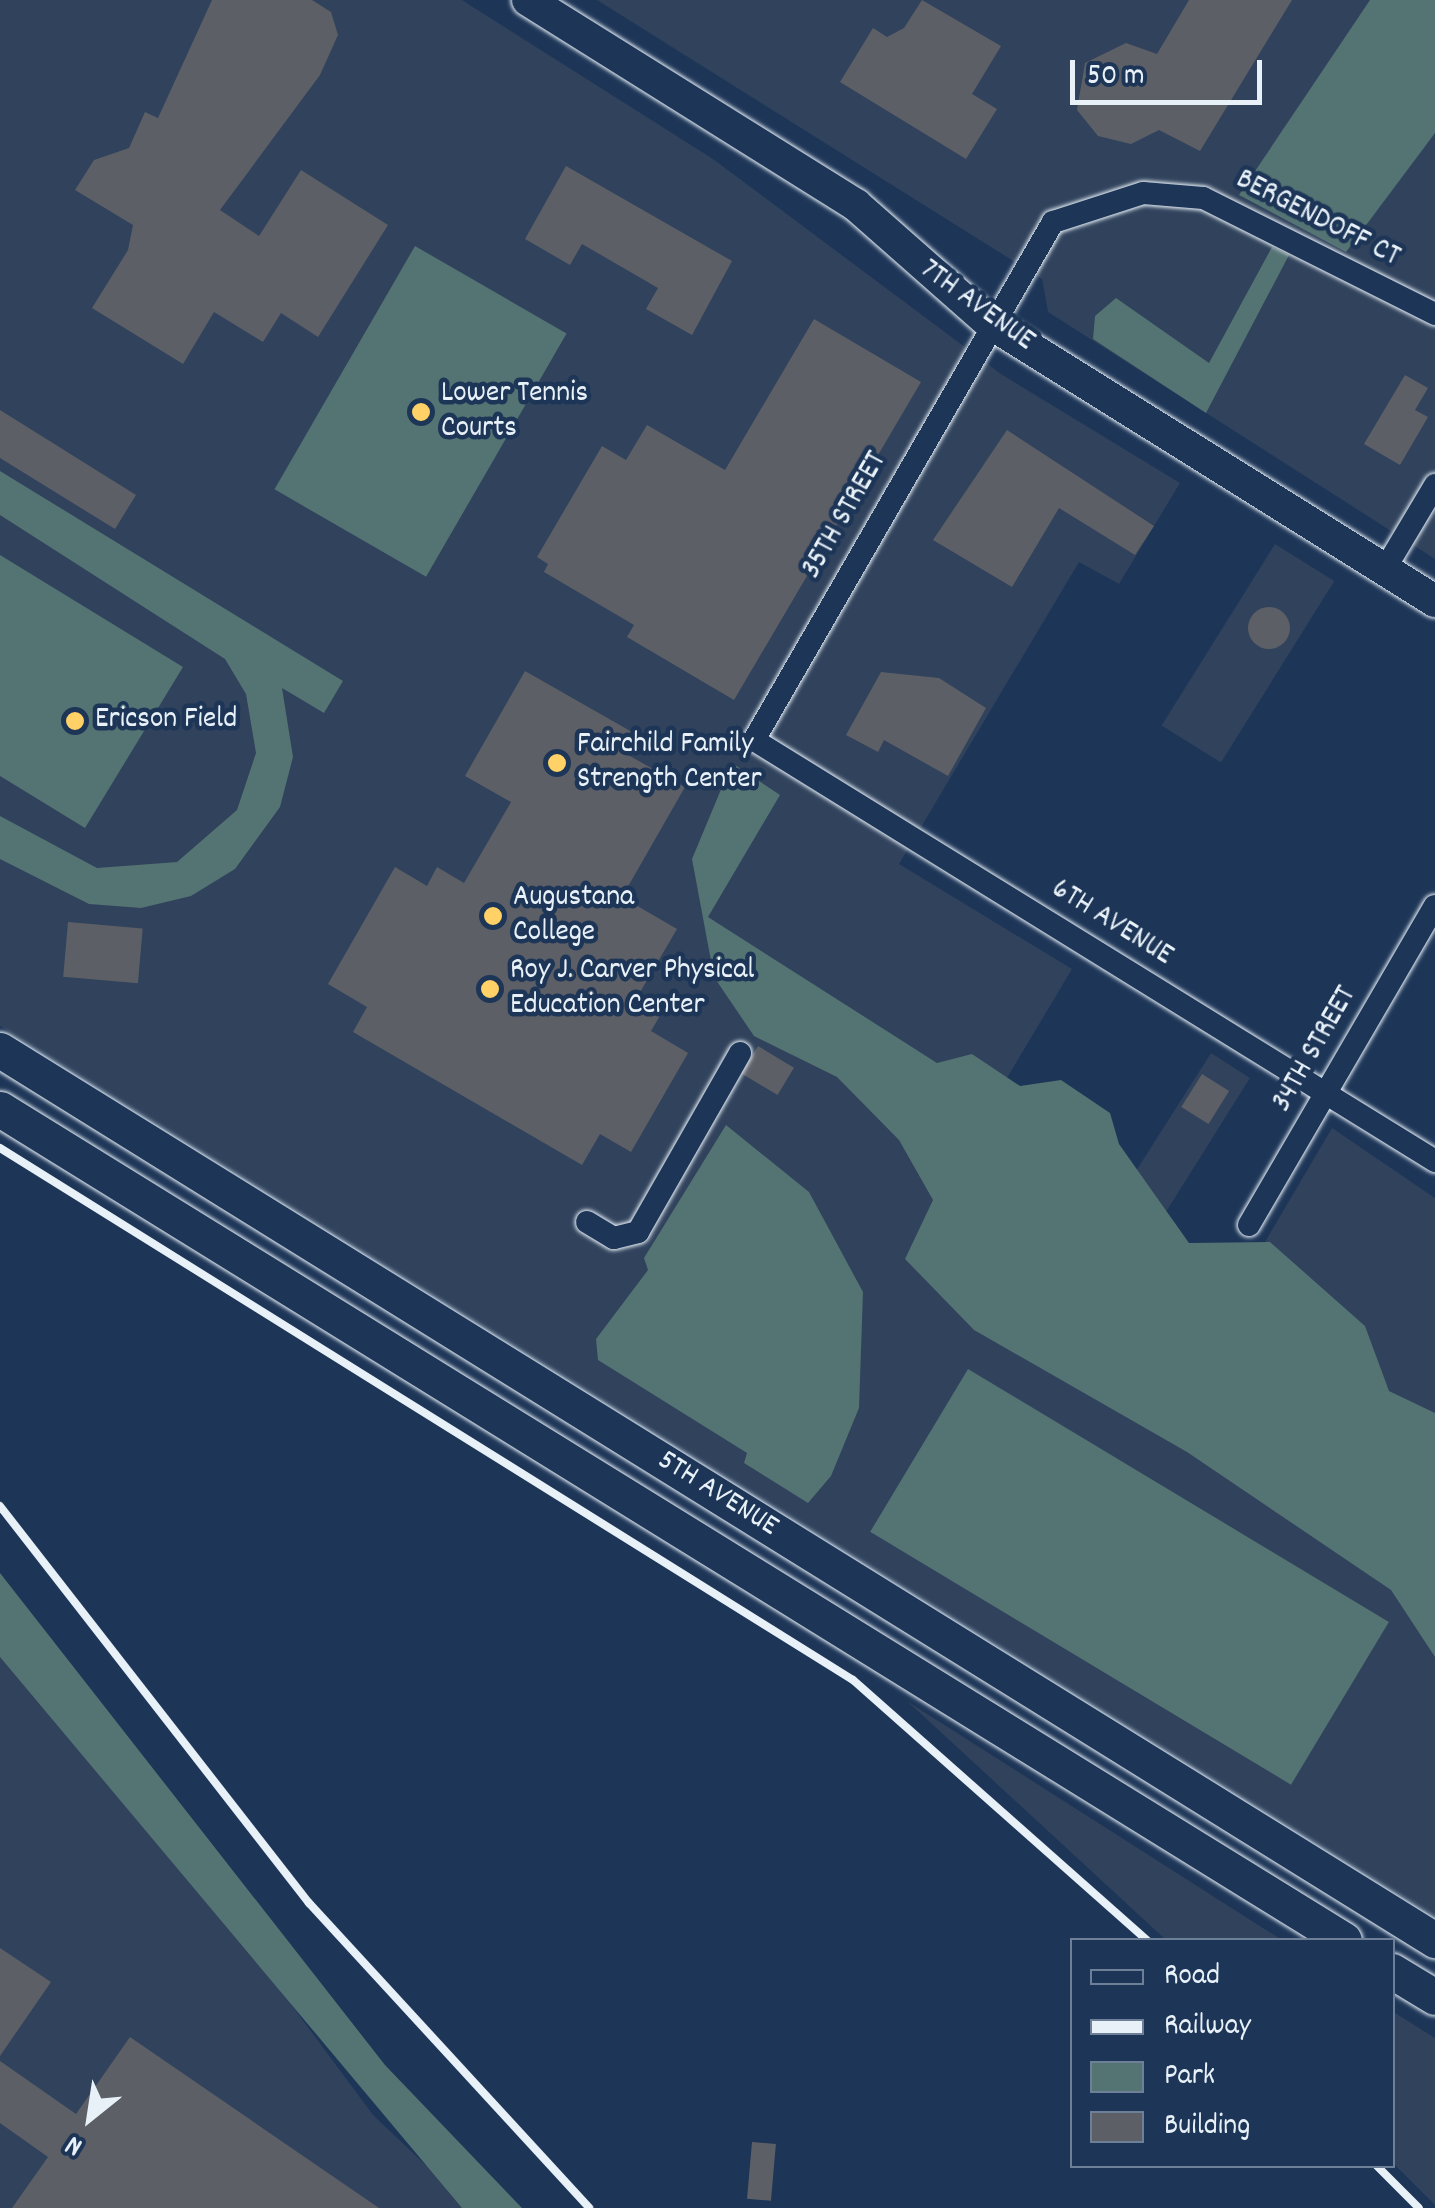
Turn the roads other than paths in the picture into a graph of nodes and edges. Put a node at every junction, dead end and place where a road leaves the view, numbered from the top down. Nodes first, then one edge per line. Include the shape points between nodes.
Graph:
1 (528, 0) edge
2 (1435, 314) edge
3 (990, 323) junction
4 (1435, 486) edge
5 (1385, 569) junction
6 (1435, 601) edge
7 (754, 740) joint
8 (1435, 906) edge
9 (0, 1050) edge
10 (740, 1053) dead end
11 (1325, 1093) junction
12 (0, 1109) edge
13 (1435, 1161) edge
14 (587, 1222) dead end
15 (1249, 1225) dead end
16 (1341, 1938) edge
17 (1435, 1940) edge
18 (1395, 1973) edge
19 (1435, 1997) edge

1 - 3 street, 7TH AVENUE via 856,205
2 - 3 street, BERGENDOFF CT via 1237,210 1143,194 1053,222
3 - 5 street, 7TH AVENUE
3 - 7 street, 35TH STREET
4 - 5 street
5 - 6 street, 7TH AVENUE
7 - 11 street, 6TH AVENUE
8 - 11 street, 34TH STREET
9 - 17 main road, 5TH AVENUE
10 - 14 street via 638,1232 614,1238
11 - 13 street, 6TH AVENUE
11 - 15 street, 34TH STREET
12 - 16 main road, 5TH AVENUE
18 - 19 main road

